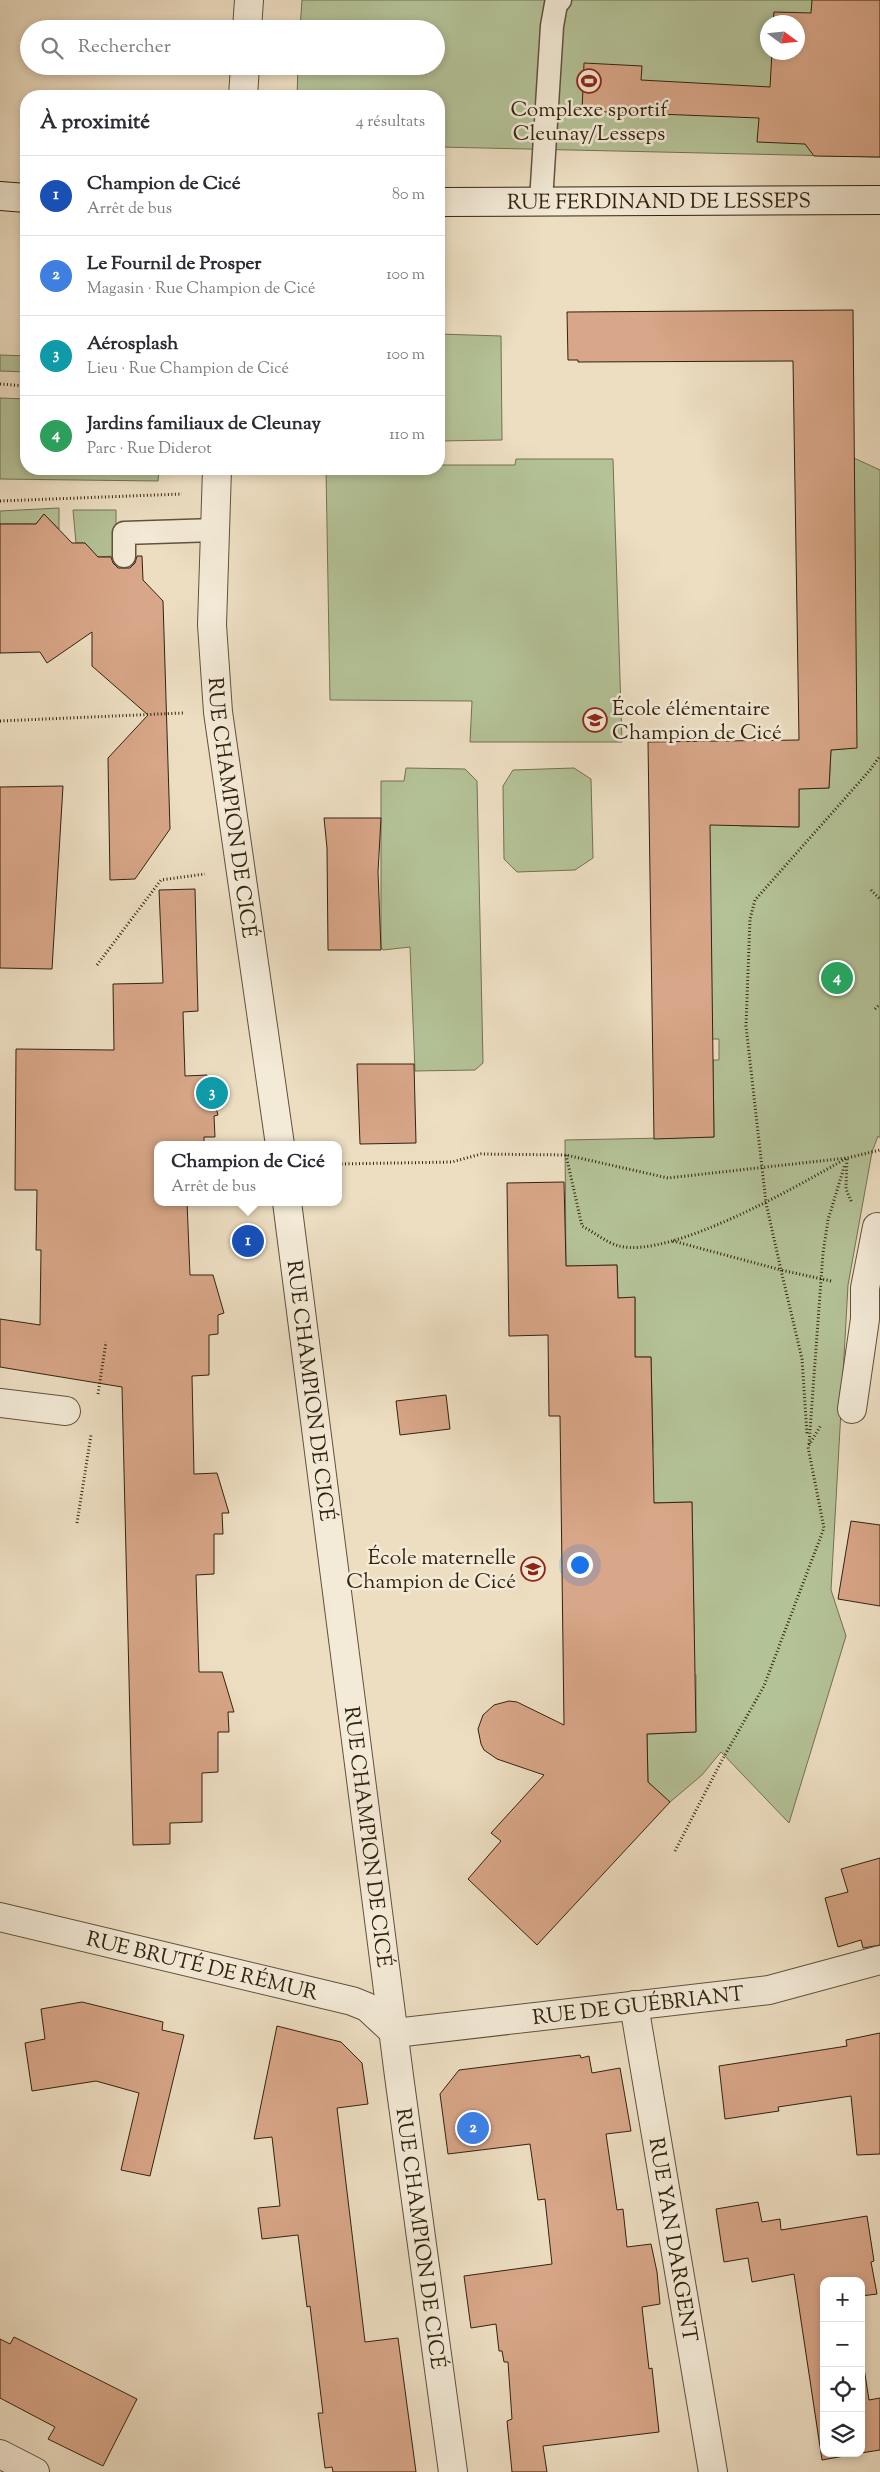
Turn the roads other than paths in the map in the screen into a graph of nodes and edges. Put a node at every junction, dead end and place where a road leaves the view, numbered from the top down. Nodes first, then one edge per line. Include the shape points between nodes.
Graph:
1 (249, 0) edge
2 (560, 0) edge
3 (248, 20) edge
4 (244, 75) edge
5 (243, 90) edge
6 (0, 196) edge
7 (20, 198) edge
8 (880, 200) edge
9 (541, 201) junction
10 (445, 202) edge
11 (216, 481) edge
12 (215, 530) junction
13 (124, 556) dead end
14 (279, 1141) edge
15 (288, 1206) edge
16 (877, 1227) road end
17 (872, 1320) edge
18 (0, 1403) edge
19 (852, 1409) road end
20 (66, 1411) dead end
21 (0, 1917) edge
22 (880, 1960) edge
23 (634, 2005) junction
24 (395, 2033) junction
25 (0, 2454) edge
26 (35, 2472) edge
27 (453, 2472) edge
28 (713, 2472) edge

1 - 3 street
2 - 9 lane via 556,4 552,26
4 - 5 street
6 - 7 street
8 - 9 street, RUE FERDINAND DE LESSEPS
9 - 10 street, RUE FERDINAND DE LESSEPS
11 - 12 street, RUE CHAMPION DE CICÉ
12 - 13 lane via 124,533
12 - 14 street, RUE CHAMPION DE CICÉ via 212,625 218,712
15 - 24 street, RUE CHAMPION DE CICÉ
16 - 17 street via 865,1288
17 - 19 street
18 - 20 street
21 - 24 street, RUE BRUTÉ DE RÉMUR via 352,2001 367,2007
22 - 23 street, RUE DE GUÉBRIANT via 769,1990
23 - 24 street, RUE DE GUÉBRIANT
23 - 28 street, RUE YAN DARGENT
24 - 27 street, RUE CHAMPION DE CICÉ
25 - 26 street

